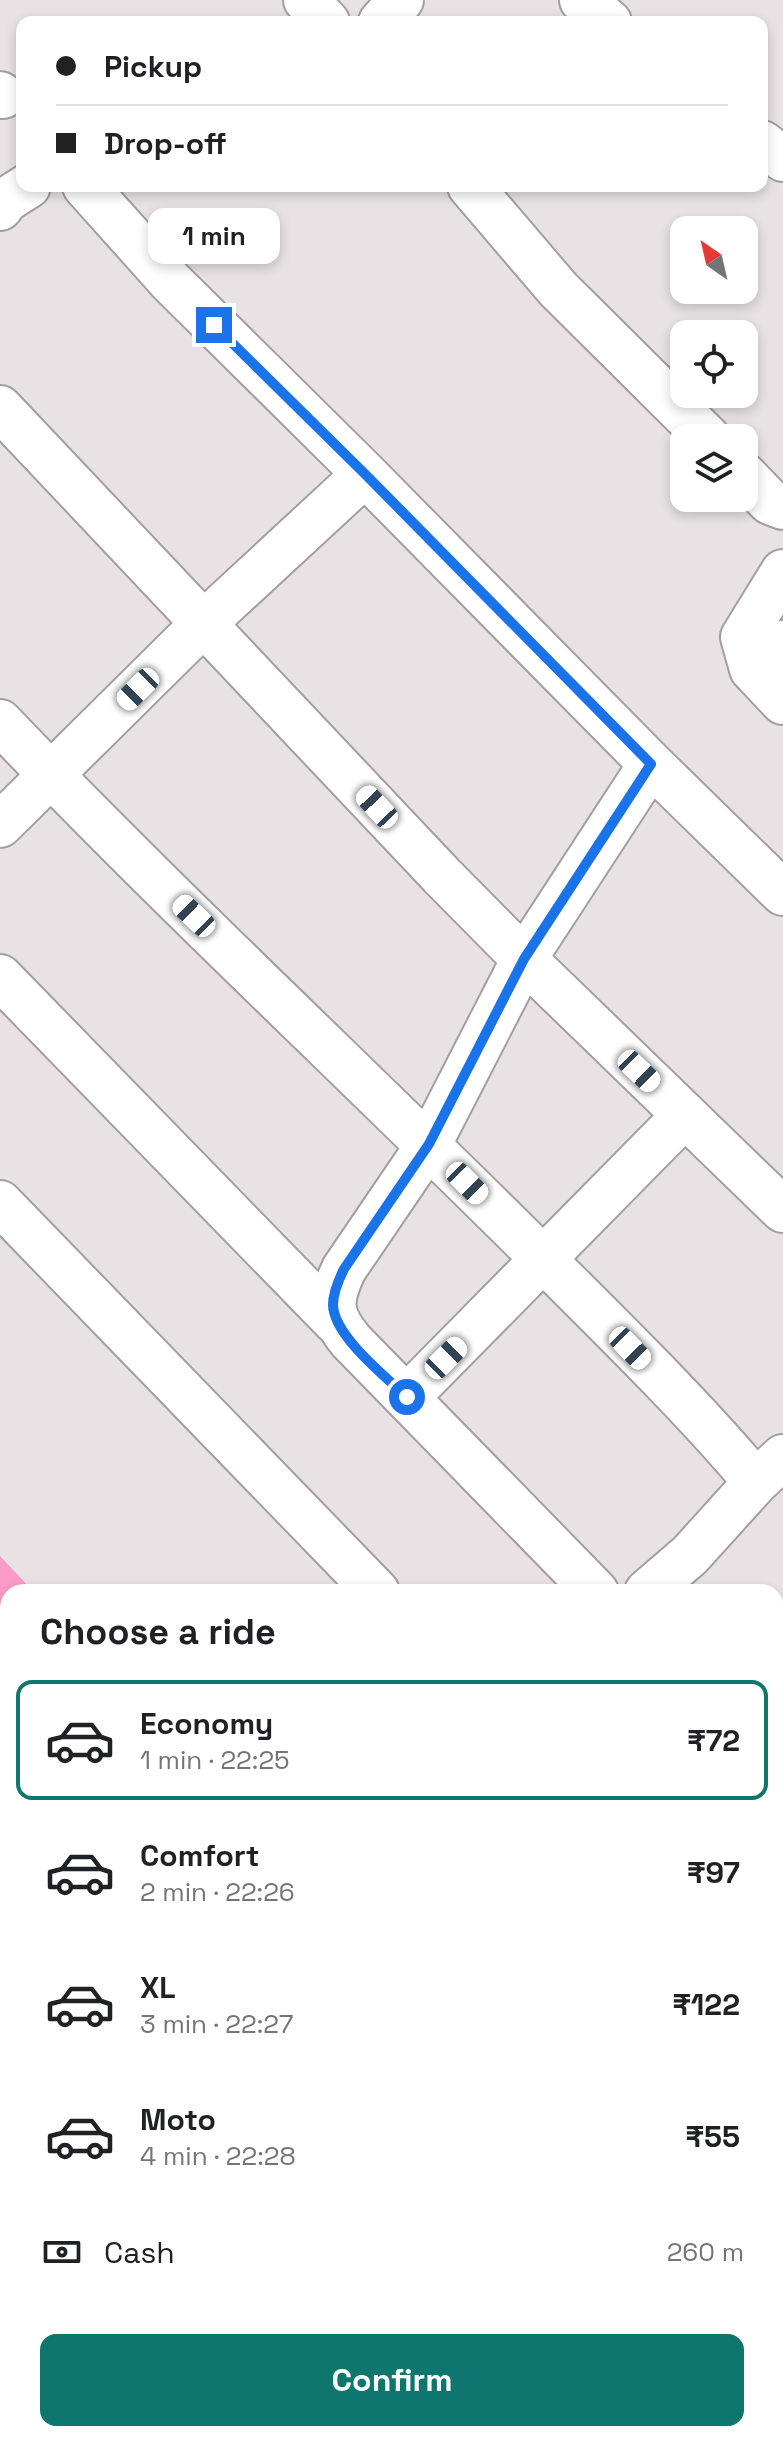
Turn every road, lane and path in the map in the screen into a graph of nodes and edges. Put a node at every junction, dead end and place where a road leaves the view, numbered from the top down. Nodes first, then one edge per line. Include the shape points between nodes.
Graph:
1 (306, 0) edge
2 (401, 0) edge
3 (582, 0) edge
4 (321, 16) edge
5 (386, 16) edge
6 (602, 16) edge
7 (19, 192) edge
8 (90, 192) edge
9 (475, 192) edge
10 (0, 208) edge
11 (0, 408) edge
12 (694, 424) edge
13 (365, 474) junction
14 (758, 490) edge
15 (783, 507) edge
16 (783, 572) edge
17 (204, 623) junction
18 (767, 656) edge
19 (783, 702) edge
20 (0, 722) edge
21 (651, 764) junction
22 (51, 775) junction
23 (0, 825) edge
24 (783, 893) edge
25 (524, 959) junction
26 (0, 977) edge
27 (685, 1115) junction
28 (429, 1144) junction
29 (0, 1203) edge
30 (783, 1210) edge
31 (543, 1259) junction
32 (336, 1322) junction
33 (407, 1397) junction
34 (770, 1470) edge
35 (369, 1584) edge
36 (588, 1584) edge
37 (656, 1584) edge

1 - 4 street
2 - 5 street
3 - 6 street
7 - 10 street
8 - 13 street via 171,282
9 - 12 street via 558,289
11 - 17 street
13 - 17 street
13 - 21 street
14 - 15 street
16 - 18 street via 743,637
17 - 22 street
17 - 25 street
18 - 19 street
20 - 22 street
21 - 24 street
21 - 25 street
22 - 23 street
22 - 28 street
25 - 27 street
25 - 28 street
26 - 32 street
27 - 30 street
27 - 31 street
28 - 31 street
28 - 32 street via 344,1269 336,1285
29 - 35 street
31 - 33 street
31 - 34 street via 728,1450
32 - 33 street
33 - 36 street
34 - 37 street

